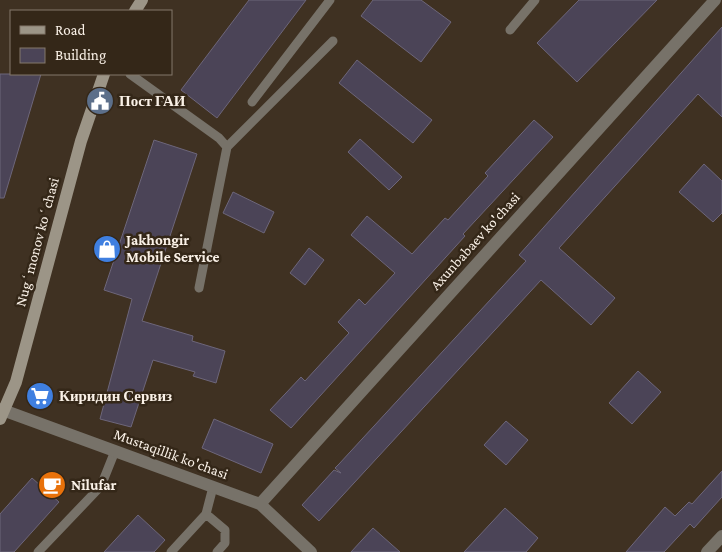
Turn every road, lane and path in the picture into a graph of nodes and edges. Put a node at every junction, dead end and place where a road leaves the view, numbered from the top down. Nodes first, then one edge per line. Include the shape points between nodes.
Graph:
1 (330, 0) edge
2 (535, 0) edge
3 (715, 0) edge
4 (510, 30) dead end
5 (333, 41) dead end
6 (104, 75) edge
7 (131, 75) edge
8 (252, 102) dead end
9 (227, 147) junction
10 (199, 288) dead end
11 (1, 411) edge
12 (115, 451) junction
13 (213, 487) junction
14 (260, 504) junction
15 (206, 514) junction
16 (722, 536) edge
17 (38, 552) edge
18 (171, 552) edge
19 (217, 552) edge
20 (312, 552) edge
21 (707, 552) edge

1 - 8 lane
2 - 4 lane
3 - 14 street, Axunbabaev ko'chasi
5 - 9 lane
6 - 11 main road, Nugʻmonov koʻchasi via 81,141 16,382
7 - 9 lane
9 - 10 lane
11 - 12 street, Mustaqillik ko'chasi
12 - 13 street, Mustaqillik ko'chasi
12 - 17 lane via 101,486
13 - 14 street, Mustaqillik ko'chasi
13 - 15 lane
14 - 20 street, Mustaqillik ko'chasi
15 - 18 lane
15 - 19 lane via 225,530 225,543
16 - 21 street

